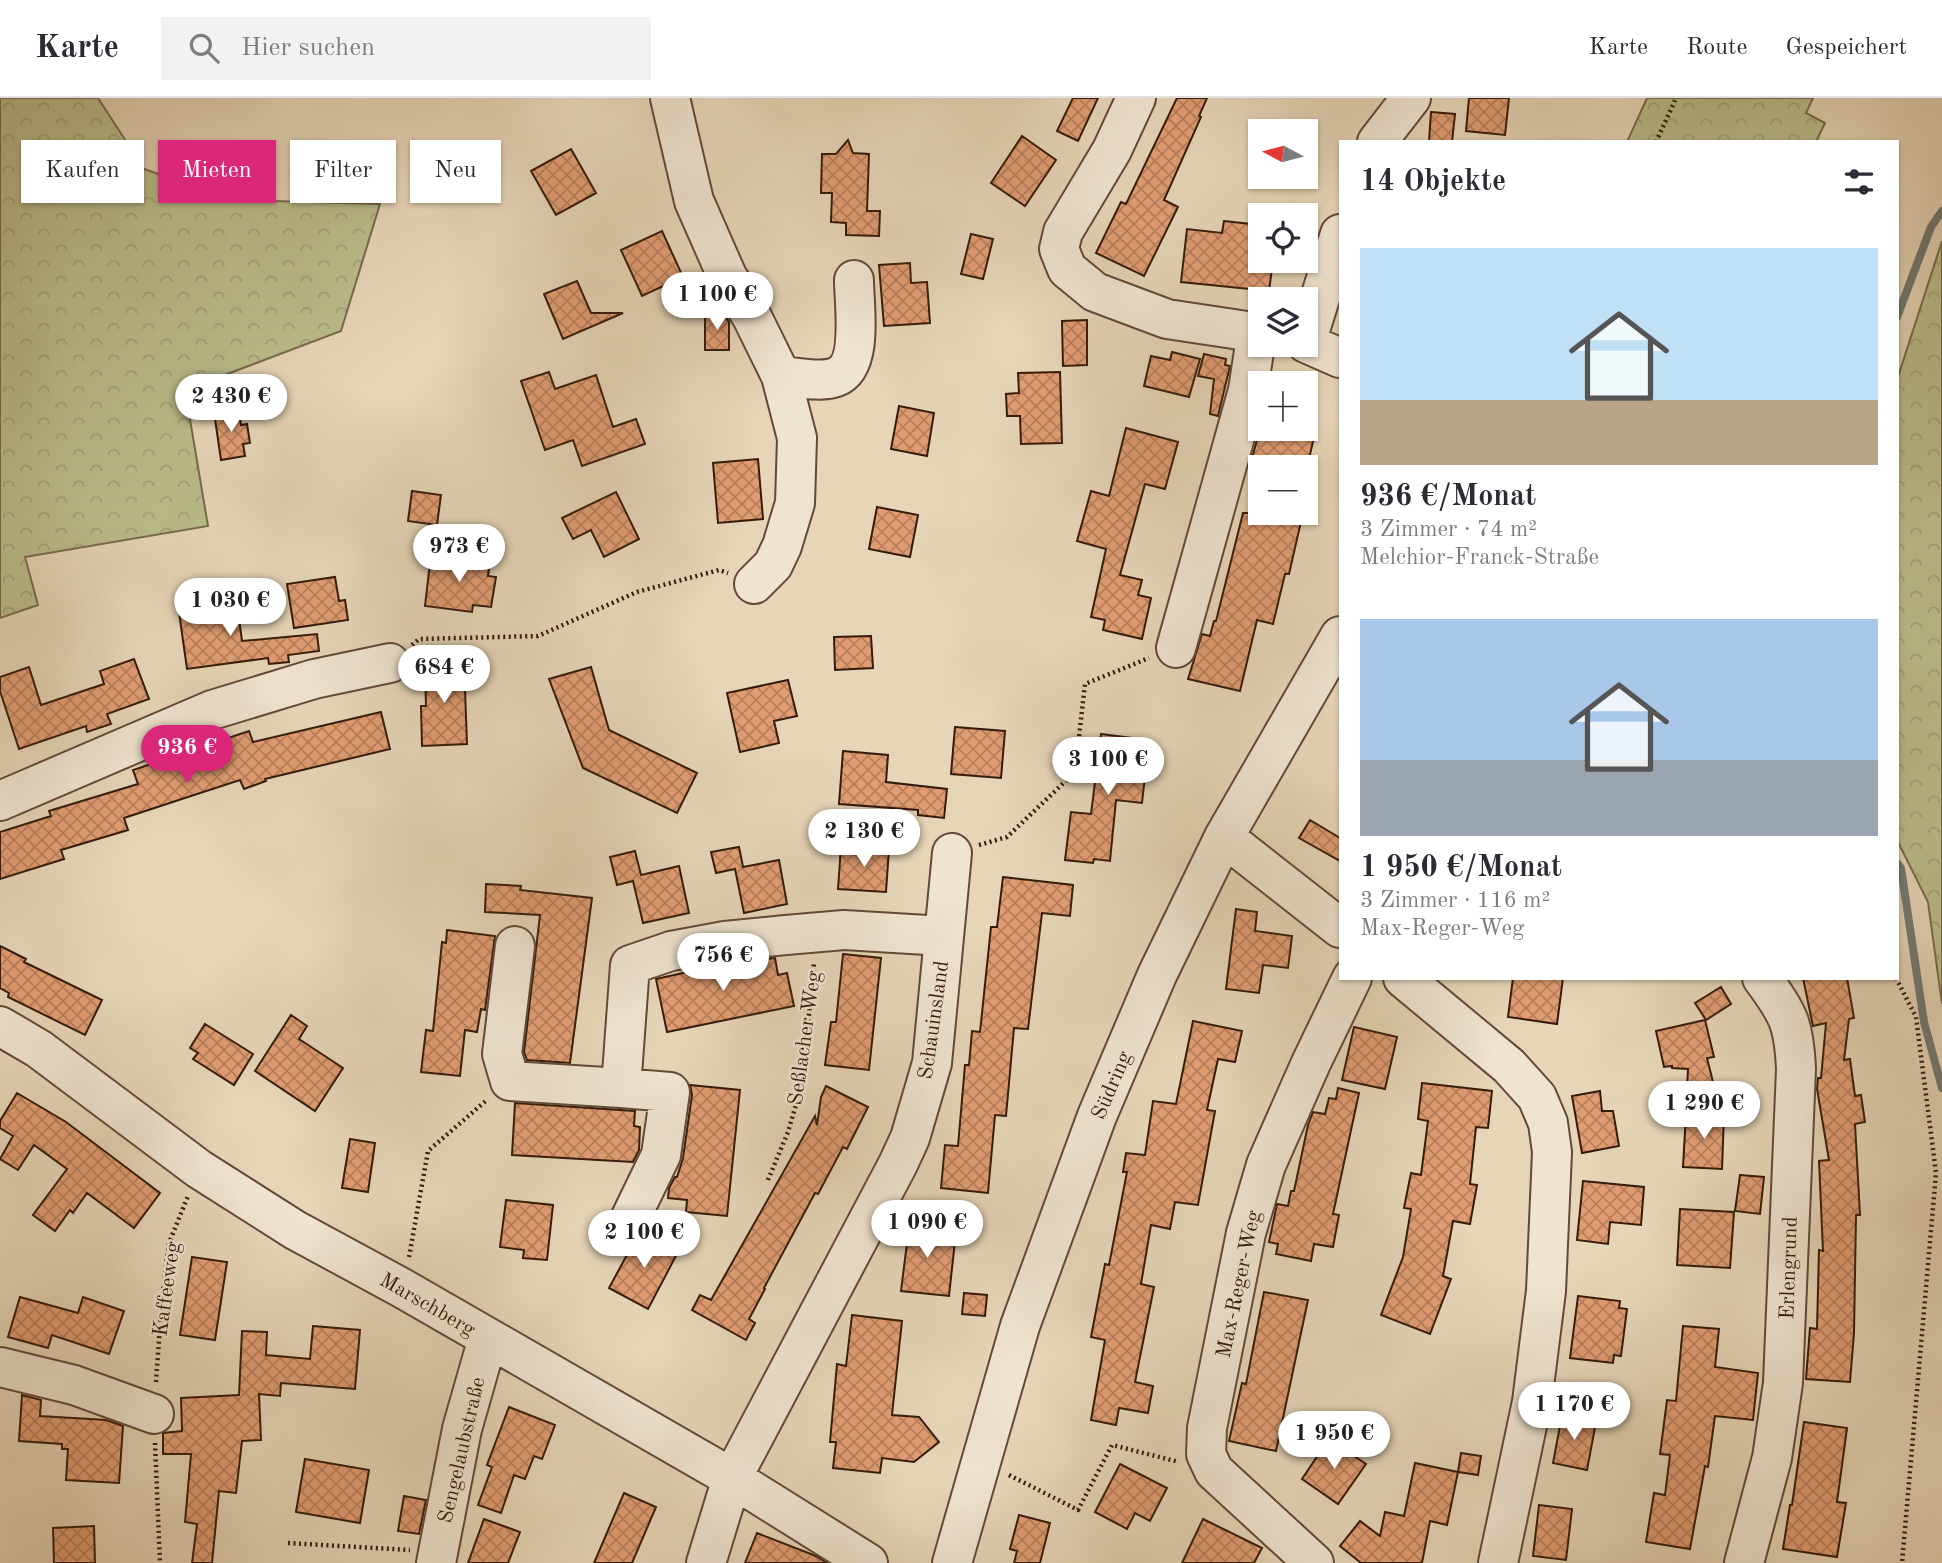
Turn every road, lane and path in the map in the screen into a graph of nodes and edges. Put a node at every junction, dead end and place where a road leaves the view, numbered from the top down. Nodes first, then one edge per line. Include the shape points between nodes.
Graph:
1 (670, 98) edge
2 (1136, 98) edge
3 (1411, 98) edge
4 (1676, 98) edge
5 (1379, 140) edge
6 (1657, 140) edge
7 (1339, 237) edge
8 (855, 280) dead end
9 (1318, 305) edge
10 (1248, 330) edge
11 (1318, 348) edge
12 (1254, 357) edge
13 (1339, 358) edge
14 (780, 376) junction
15 (754, 584) joint
16 (1339, 638) edge
17 (1176, 648) joint
18 (390, 663) joint
19 (0, 802) edge
20 (1224, 837) junction
21 (952, 853) joint
22 (1339, 927) edge
23 (817, 934) junction
24 (944, 936) junction
25 (514, 946) dead end
26 (1351, 980) edge
27 (1405, 980) edge
28 (1763, 980) edge
29 (1897, 980) edge
30 (0, 1026) edge
31 (510, 1080) junction
32 (621, 1088) junction
33 (199, 1169) junction
34 (768, 1180) dead end
35 (630, 1219) dead end
36 (413, 1240) dead end
37 (488, 1338) junction
38 (0, 1367) edge
39 (154, 1414) junction
40 (980, 1460) junction
41 (1214, 1471) junction
42 (732, 1478) junction
43 (288, 1544) dead end
44 (437, 1557) edge
45 (160, 1563) edge
46 (706, 1563) edge
47 (868, 1563) edge
48 (952, 1563) edge
49 (1314, 1563) edge
50 (1498, 1563) edge
51 (1744, 1563) edge
52 (1902, 1563) edge

1 - 14 street via 694,201
2 - 10 street via 1112,150 1063,232 1059,249 1067,270 1095,292 1167,318
3 - 5 street
4 - 6 path
7 - 9 street
8 - 14 street via 854,353 845,371 826,379
11 - 13 street
12 - 17 street
14 - 15 street via 797,438 794,503 773,565
15 - 18 path via 719,570 637,592 538,636 419,639
16 - 20 street, Südring
17 - 21 path via 1084,684 1075,772 1007,837
18 - 19 street via 314,679 212,710
20 - 22 street
20 - 40 street, Südring via 1157,975 1097,1116 1020,1325
21 - 24 street, Schauinsland
23 - 24 street via 844,930
23 - 32 street via 725,941 671,951 630,965
23 - 34 path, Seßlacher Weg via 802,1084
24 - 42 street, Schauinsland via 932,1063 910,1138
25 - 31 street via 502,1054
26 - 41 street, Max-Reger-Weg via 1266,1165 1246,1233 1207,1428 1206,1454
27 - 50 street via 1509,1066 1537,1097 1548,1123 1552,1152 1546,1292 1532,1402
28 - 51 street, Erlengrund via 1791,1023 1796,1069 1783,1383 1772,1458
29 - 52 path via 1916,1017 1936,1173
30 - 33 street, Marschberg via 39,1049
31 - 32 street
31 - 36 path via 428,1152
32 - 35 street via 670,1092 661,1155
33 - 37 street, Marschberg via 295,1230
33 - 39 path, Kaffeeweg via 169,1243
37 - 42 street, Marschberg
37 - 44 street, Sengelaubstraße via 462,1429
38 - 39 street via 74,1385
39 - 45 path, Kaffeeweg
40 - 41 path via 1078,1510 1112,1445
40 - 48 street, Südring
41 - 49 street
42 - 46 street, Schauinsland
42 - 47 street, Marschberg
43 - 44 path

